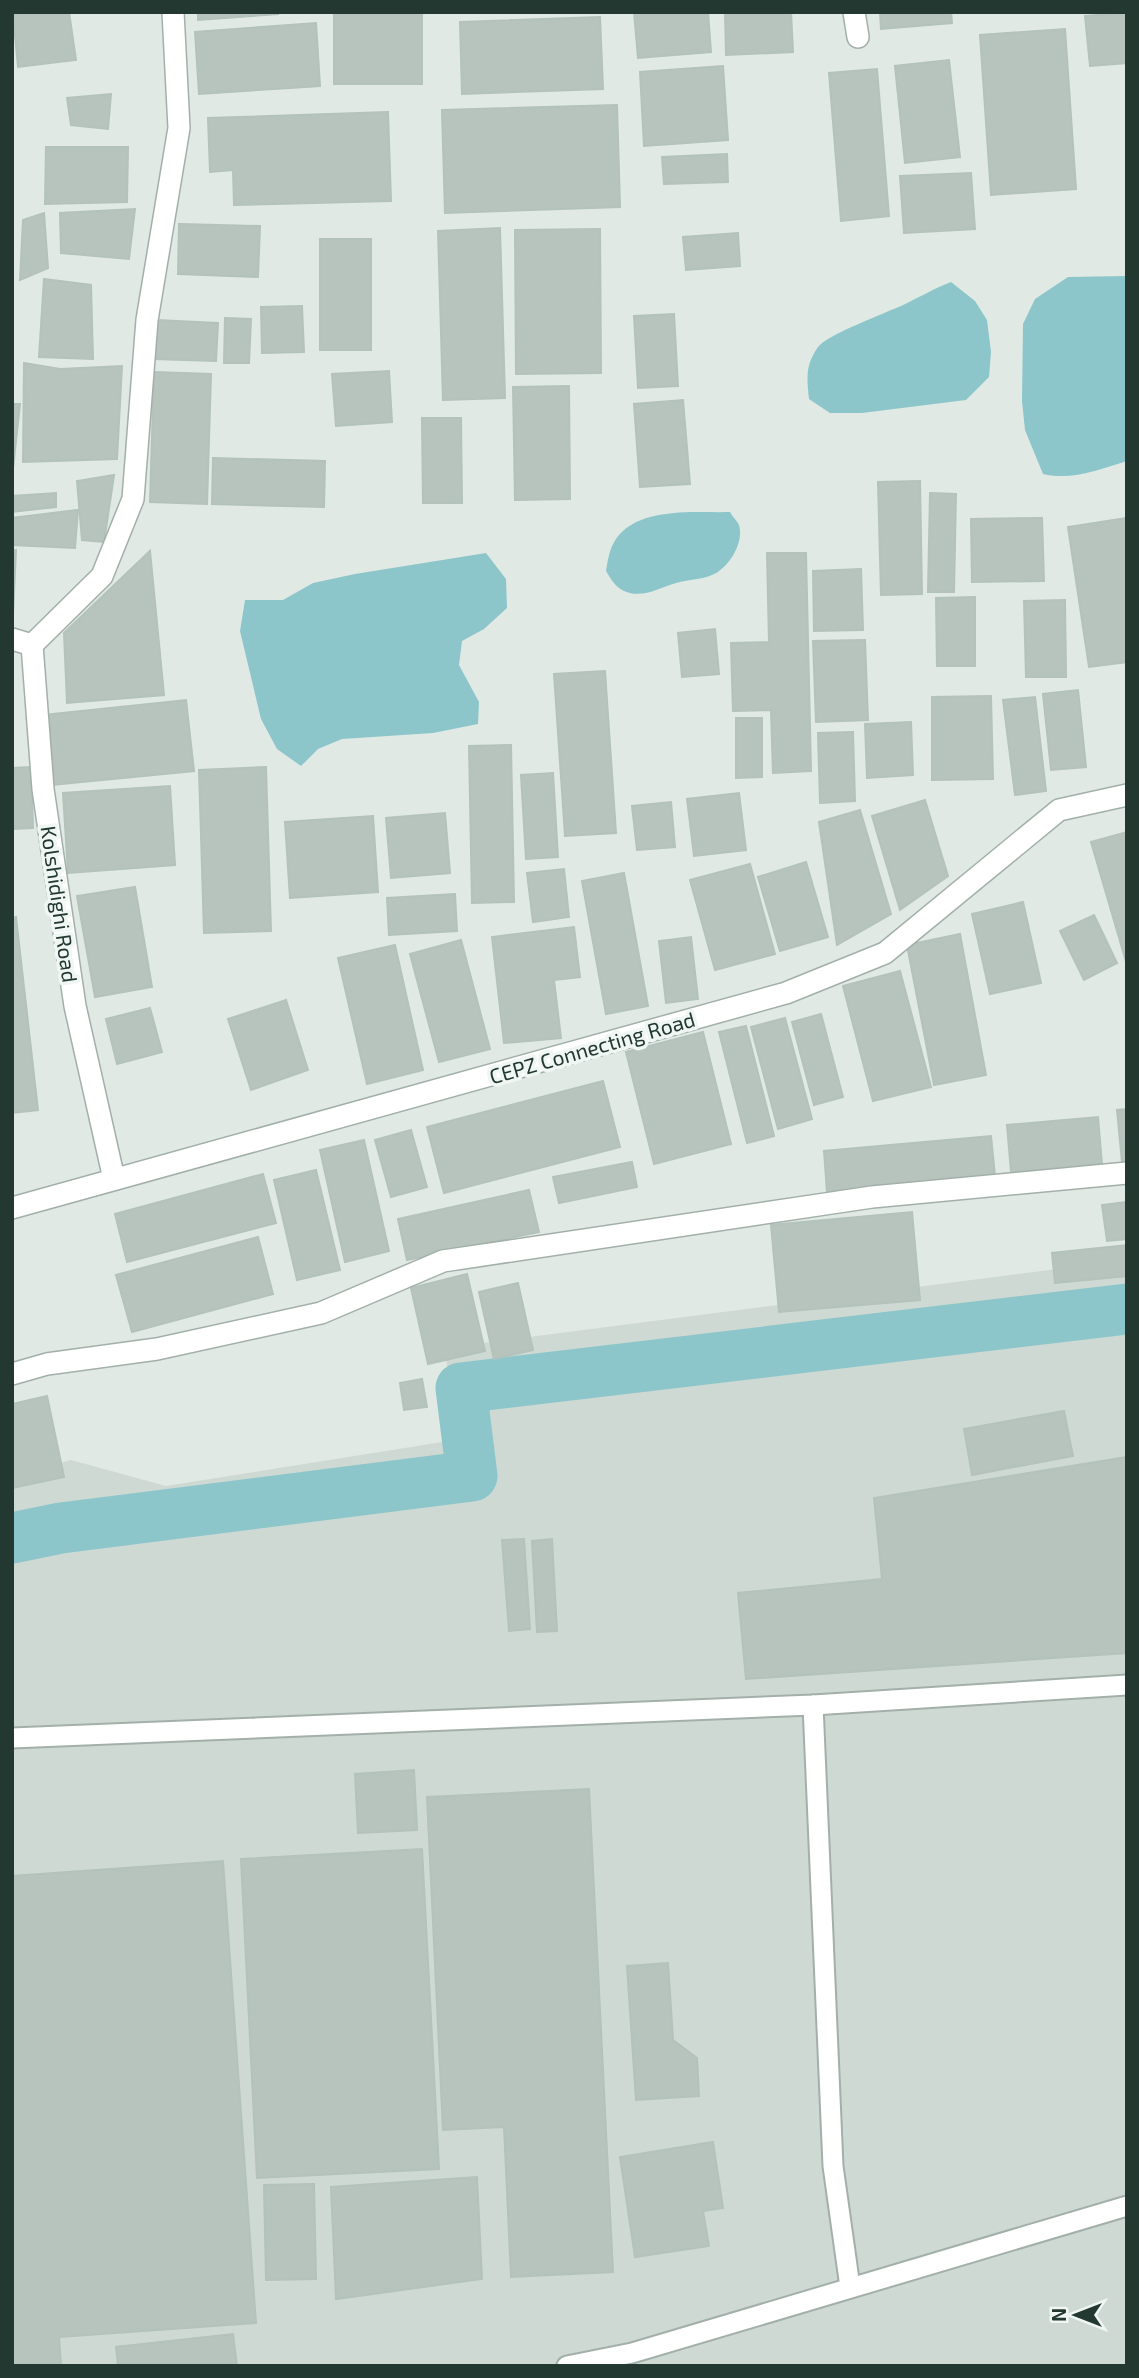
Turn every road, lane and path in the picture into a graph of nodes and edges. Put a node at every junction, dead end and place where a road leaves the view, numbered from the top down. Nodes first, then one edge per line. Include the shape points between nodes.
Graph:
1 (173, 12) edge
2 (854, 12) edge
3 (858, 37) dead end
4 (22, 642) edge
5 (1127, 795) edge
6 (1127, 1173) edge
7 (114, 1179) junction
8 (12, 1208) edge
9 (12, 1374) edge
10 (1127, 1685) edge
11 (813, 1705) junction
12 (12, 1738) edge
13 (1127, 2206) edge
14 (850, 2287) junction
15 (567, 2366) edge

1 - 4 street via 179,128 146,320 133,499 102,576
2 - 3 street
4 - 7 street, Kolshidighi Road via 73,993
5 - 7 street, CEPZ Connecting Road via 1059,810 884,953 786,993
6 - 9 street via 872,1197 443,1261 321,1313 157,1349 47,1364
7 - 8 street, CEPZ Connecting Road
10 - 11 lane
11 - 12 lane
11 - 14 lane via 833,2166
13 - 14 lane
14 - 15 lane via 632,2353

